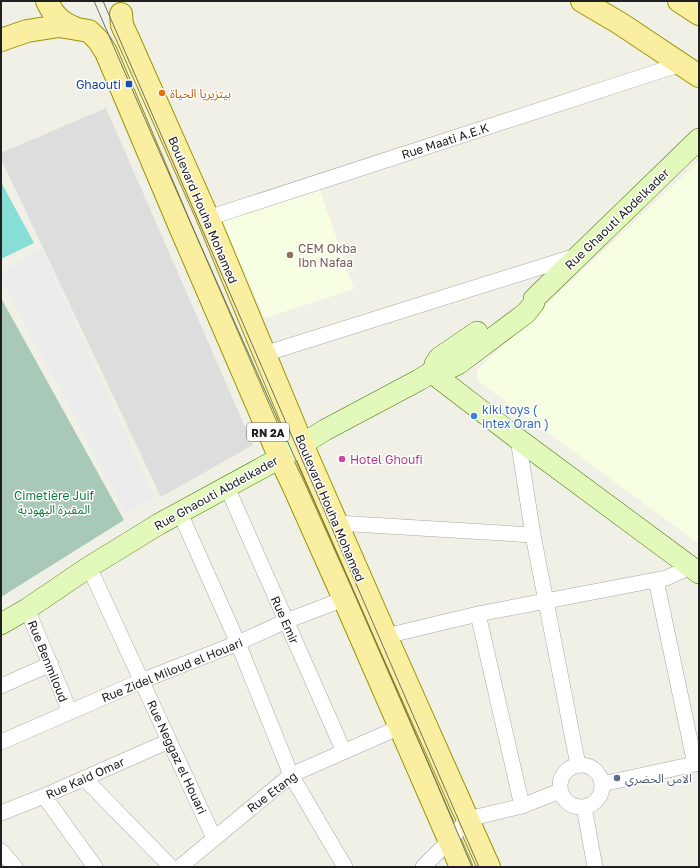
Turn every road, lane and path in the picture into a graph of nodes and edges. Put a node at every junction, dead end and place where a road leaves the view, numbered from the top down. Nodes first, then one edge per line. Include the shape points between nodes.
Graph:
1 (47, 1) edge
2 (680, 1) edge
3 (589, 2) edge
4 (125, 6) edge
5 (699, 14) edge
6 (84, 30) junction
7 (1, 40) edge
8 (690, 70) edge
9 (699, 139) edge
10 (208, 218) junction
11 (579, 256) junction
12 (264, 354) junction
13 (433, 371) junction
14 (518, 439) junction
15 (302, 444) junction
16 (280, 458) junction
17 (227, 487) junction
18 (180, 513) junction
19 (337, 523) junction
20 (533, 535) junction
21 (89, 567) junction
22 (695, 570) edge
23 (656, 580) junction
24 (344, 599) junction
25 (546, 600) junction
26 (27, 609) junction
27 (478, 614) junction
28 (286, 621) junction
29 (1, 624) edge
30 (386, 636) junction
31 (238, 643) junction
32 (51, 664) junction
33 (141, 681) junction
34 (1, 686) edge
35 (70, 712) junction
36 (400, 728) junction
37 (169, 741) junction
38 (1, 742) edge
39 (344, 752) junction
40 (697, 764) edge
41 (578, 765) junction
42 (291, 775) junction
43 (84, 778) junction
44 (602, 784) junction
45 (560, 791) junction
46 (44, 796) junction
47 (522, 806) junction
48 (584, 807) junction
49 (1, 813) edge
50 (468, 819) junction
51 (214, 838) junction
52 (450, 840) junction
53 (1, 851) edge
54 (14, 867) edge
55 (95, 867) edge
56 (171, 867) edge
57 (180, 867) edge
58 (345, 867) edge
59 (423, 867) edge
60 (461, 867) edge
61 (489, 867) edge
62 (595, 867) edge

1 - 6 main road via 60,21
2 - 5 main road
3 - 8 main road
4 - 6 main road via 105,26
4 - 10 main road, Boulevard Houha Mohamed / RN 2A via 122,25
6 - 7 main road via 59,26 41,28
6 - 16 main road, Boulevard Houha Mohamed / RN 2A via 89,31 99,41 110,59
8 - 10 street, Rue Maati A.E.K
9 - 11 main road, Rue Ghaouti Abdelkader
10 - 12 main road, Boulevard Houha Mohamed / RN 2A
11 - 12 street
11 - 13 main road, Rue Ghaouti Abdelkader via 534,299 526,313 458,364 441,372
12 - 15 main road, Boulevard Houha Mohamed / RN 2A
13 - 14 main road
13 - 15 main road, Rue Ghaouti Abdelkader
14 - 20 street
14 - 22 main road
15 - 16 main road, Rue Ghaouti Abdelkader
15 - 19 main road, Boulevard Houha Mohamed / RN 2A
16 - 17 main road, Rue Ghaouti Abdelkader
16 - 24 main road, Boulevard Houha Mohamed / RN 2A
17 - 18 main road, Rue Ghaouti Abdelkader
17 - 28 street, Rue Emir
18 - 21 main road, Rue Ghaouti Abdelkader
18 - 31 street
19 - 20 street
19 - 30 main road, Boulevard Houha Mohamed / RN 2A
20 - 25 street
21 - 26 main road, Rue Ghaouti Abdelkader
21 - 33 street, Rue Neggaz el Houari
22 - 23 street
23 - 25 street
23 - 40 street
24 - 28 street, Rue Zidel Miloud el Houari
24 - 36 main road, Boulevard Houha Mohamed / RN 2A
25 - 27 street
25 - 41 street
26 - 29 main road, Rue Ghaouti Abdelkader
26 - 32 street, Rue Benmiloud
27 - 30 street
27 - 47 street
28 - 31 street, Rue Zidel Miloud el Houari
28 - 39 street, Rue Emir
30 - 50 main road, Boulevard Houha Mohamed / RN 2A
31 - 33 street, Rue Zidel Miloud el Houari
31 - 42 street
32 - 34 street
32 - 35 street, Rue Benmiloud
33 - 35 street, Rue Zidel Miloud el Houari
33 - 37 street, Rue Neggaz el Houari
35 - 38 street, Rue Zidel Miloud el Houari
36 - 39 street, Rue Etang
36 - 52 main road, Boulevard Houha Mohamed / RN 2A
37 - 43 street, Rue Kaid Omar
37 - 51 street, Rue Neggaz el Houari
39 - 42 street, Rue Etang
40 - 44 street
41 - 44 street via 593,768 601,777
41 - 45 street via 565,771 561,777
42 - 51 street, Rue Etang
42 - 58 street
43 - 46 street, Rue Kaid Omar
43 - 56 street
44 - 48 street via 600,796 593,804
45 - 47 street
45 - 48 street via 571,805
46 - 49 street, Rue Kaid Omar
46 - 55 street
47 - 50 street
48 - 62 street
50 - 52 street
50 - 61 main road, Boulevard Houha Mohamed / RN 2A
51 - 57 street, Rue Etang
52 - 59 street
52 - 60 main road, Boulevard Houha Mohamed / RN 2A
53 - 54 street

